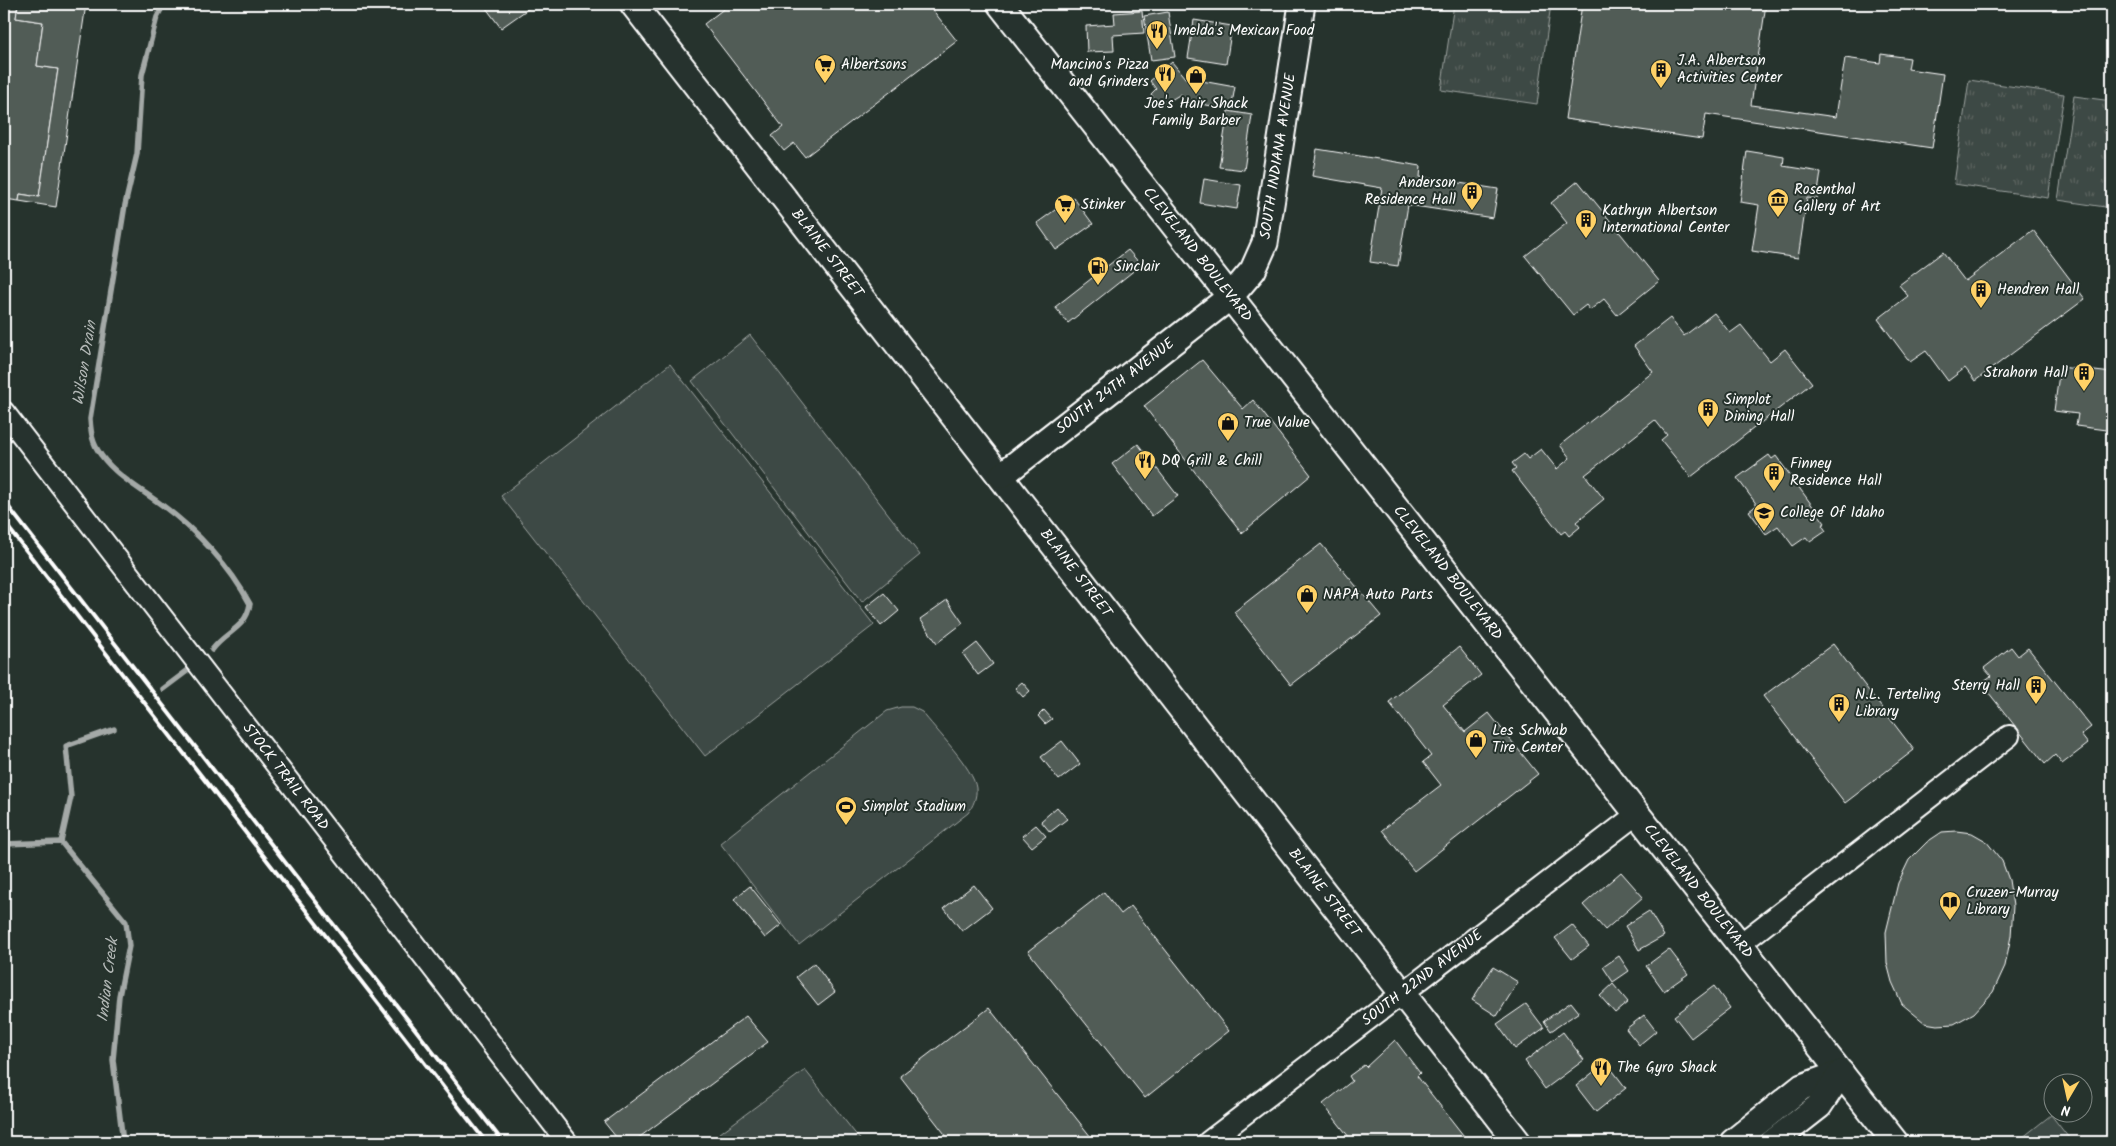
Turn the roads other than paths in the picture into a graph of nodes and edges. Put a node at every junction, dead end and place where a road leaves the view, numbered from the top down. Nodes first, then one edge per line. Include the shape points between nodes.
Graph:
1 (1000, 4) edge
2 (1302, 4) edge
3 (638, 5) edge
4 (1230, 297) junction
5 (4, 412) edge
6 (1002, 476) junction
7 (2009, 736) dead end
8 (1637, 814) junction
9 (1739, 945) junction
10 (1403, 994) junction
11 (1841, 1072) junction
12 (567, 1142) edge
13 (1208, 1142) edge
14 (1518, 1142) edge
15 (1733, 1142) edge
16 (1773, 1142) edge
17 (1894, 1142) edge

1 - 4 main road, CLEVELAND BOULEVARD
2 - 4 main road, SOUTH INDIANA AVENUE via 1264,243 1253,270
3 - 6 main road, BLAINE STREET
4 - 6 main road, SOUTH 24TH AVENUE
4 - 8 main road, CLEVELAND BOULEVARD
5 - 12 street, STOCK TRAIL ROAD
6 - 10 main road, BLAINE STREET
7 - 9 street
8 - 9 main road, CLEVELAND BOULEVARD
8 - 10 street, SOUTH 22ND AVENUE
9 - 11 main road, CLEVELAND BOULEVARD
10 - 13 street, SOUTH 22ND AVENUE
10 - 14 main road, BLAINE STREET
11 - 15 main road via 1802,1087
11 - 16 main road via 1819,1106
11 - 17 main road, CLEVELAND BOULEVARD

